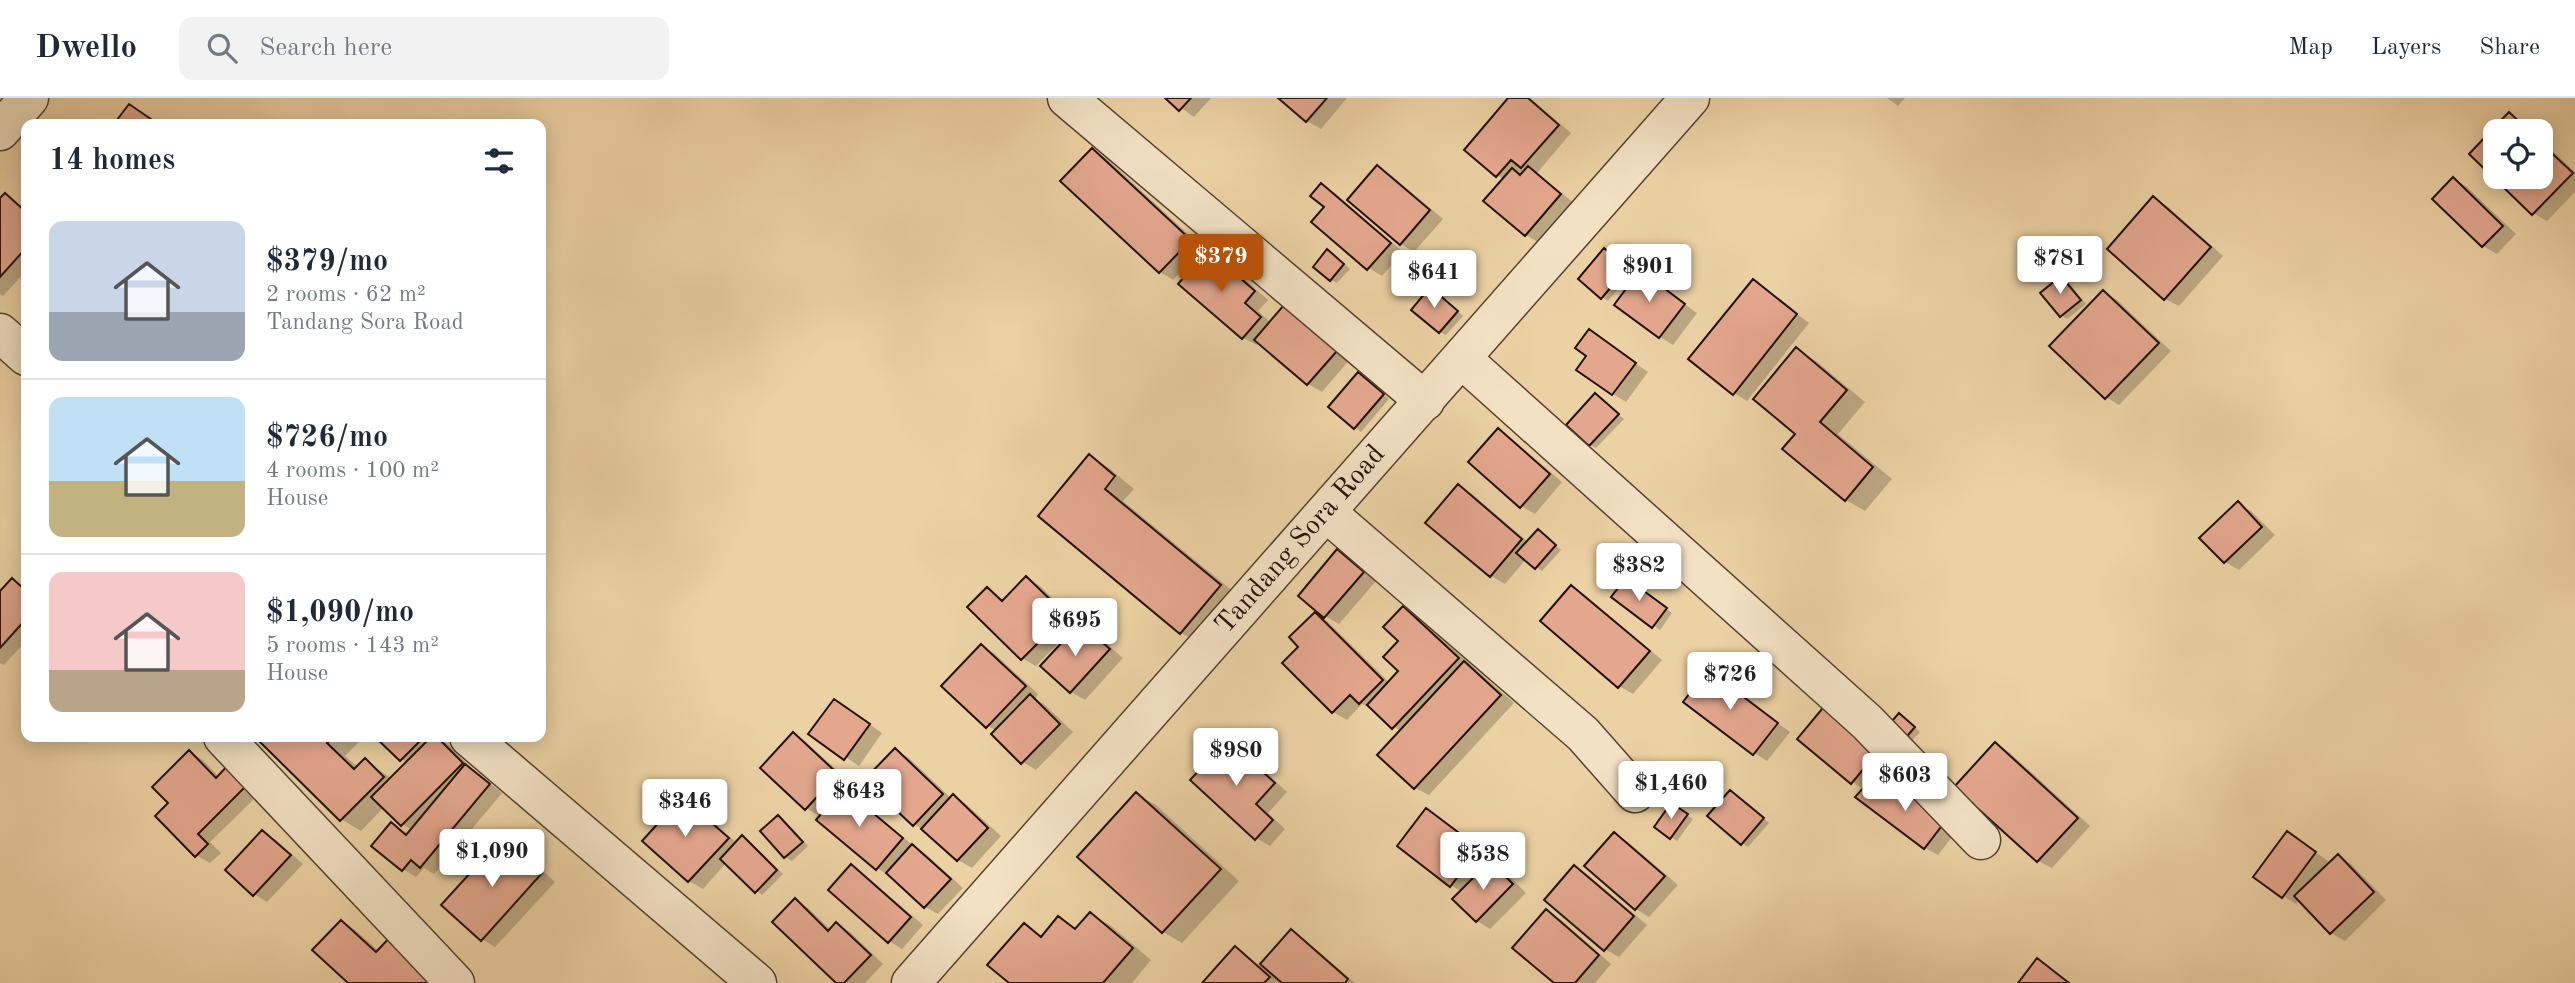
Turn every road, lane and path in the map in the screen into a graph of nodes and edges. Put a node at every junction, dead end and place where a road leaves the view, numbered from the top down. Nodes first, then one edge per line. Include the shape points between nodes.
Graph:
1 (29, 98) edge
2 (1067, 98) edge
3 (1689, 98) edge
4 (0, 131) edge
5 (0, 333) edge
6 (21, 352) edge
7 (1462, 359) junction
8 (1425, 401) junction
9 (1326, 512) junction
10 (228, 742) edge
11 (475, 742) edge
12 (1635, 793) dead end
13 (1982, 840) dead end
14 (456, 983) edge
15 (757, 983) edge
16 (911, 983) edge

1 - 4 street
2 - 8 street
3 - 7 street, Tandang Sora Road
5 - 6 street
7 - 8 street, Tandang Sora Road
7 - 13 street via 1867,722
8 - 9 street, Tandang Sora Road
9 - 12 street via 1583,734
9 - 16 street, Tandang Sora Road
10 - 14 street
11 - 15 street

